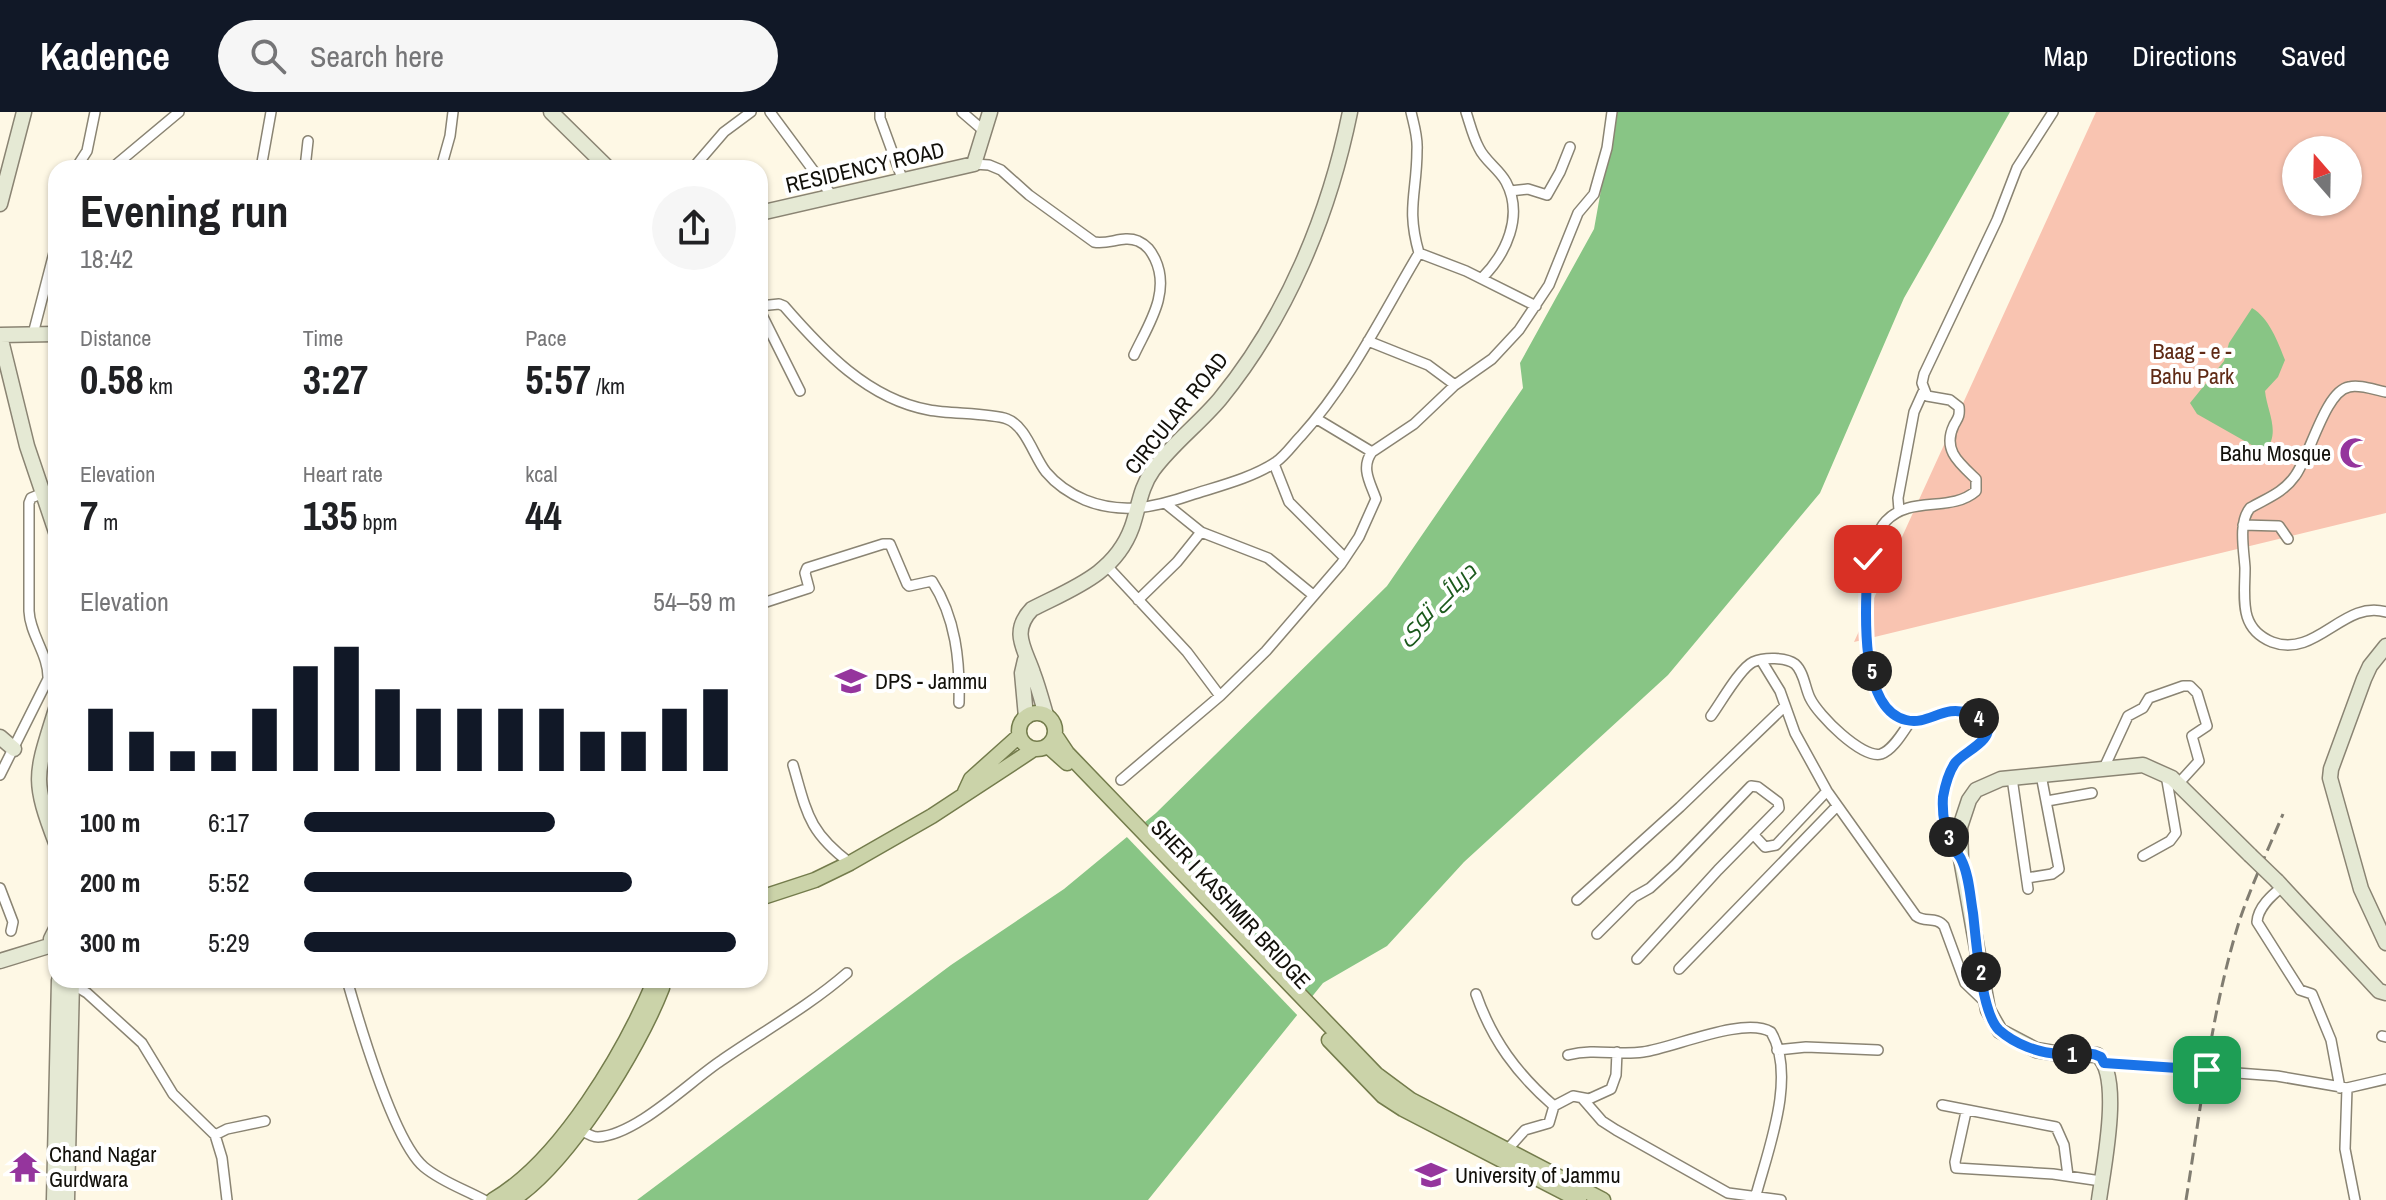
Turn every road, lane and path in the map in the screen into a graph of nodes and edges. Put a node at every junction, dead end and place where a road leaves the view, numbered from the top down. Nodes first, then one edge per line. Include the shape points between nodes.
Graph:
1 (24, 112) edge
2 (95, 112) edge
3 (179, 112) edge
4 (271, 112) edge
5 (453, 112) edge
6 (551, 112) edge
7 (751, 112) edge
8 (770, 112) edge
9 (880, 112) edge
10 (962, 112) edge
11 (990, 112) edge
12 (1350, 112) edge
13 (1411, 112) edge
14 (1466, 112) edge
15 (1612, 112) edge
16 (2053, 112) edge
17 (984, 131) junction
18 (308, 141) dead end
19 (1570, 147) dead end
20 (81, 160) edge
21 (122, 160) edge
22 (262, 160) edge
23 (306, 160) edge
24 (444, 160) edge
25 (600, 160) edge
26 (699, 160) edge
27 (974, 164) junction
28 (903, 181) junction
29 (1510, 191) junction
30 (833, 197) junction
31 (0, 204) edge
32 (768, 211) edge
33 (1419, 253) junction
34 (1482, 278) junction
35 (48, 282) edge
36 (768, 306) edge
37 (1536, 306) junction
38 (768, 325) edge
39 (33, 334) junction
40 (48, 334) edge
41 (0, 335) edge
42 (1368, 341) junction
43 (1134, 355) dead end
44 (1455, 385) junction
45 (800, 391) dead end
46 (1923, 392) junction
47 (2386, 392) edge
48 (1317, 419) junction
49 (1372, 452) junction
50 (1274, 464) junction
51 (43, 493) junction
52 (1165, 503) junction
53 (48, 508) edge
54 (1136, 509) junction
55 (1899, 510) junction
56 (2243, 525) junction
57 (1201, 532) junction
58 (2288, 539) dead end
59 (1345, 558) junction
60 (1108, 567) junction
61 (1313, 595) junction
62 (1138, 600) junction
63 (768, 601) edge
64 (2386, 612) edge
65 (2386, 646) edge
66 (1025, 660) junction
67 (1761, 660) junction
68 (1220, 696) junction
69 (959, 703) dead end
70 (1785, 706) junction
71 (1046, 715) junction
72 (1711, 716) dead end
73 (1026, 717) junction
74 (1910, 722) junction
75 (48, 734) edge
76 (1019, 736) junction
77 (0, 737) edge
78 (1046, 744) junction
79 (14, 749) junction
80 (793, 765) dead end
81 (2104, 768) junction
82 (0, 775) edge
83 (2041, 775) junction
84 (2012, 778) junction
85 (1121, 780) dead end
86 (2172, 780) junction
87 (1827, 791) junction
88 (965, 792) junction
89 (2092, 793) dead end
90 (2047, 801) junction
91 (1837, 806) junction
92 (48, 823) edge
93 (1753, 834) junction
94 (2143, 856) dead end
95 (1961, 859) junction
96 (850, 863) junction
97 (829, 872) junction
98 (2027, 878) junction
99 (2280, 884) junction
100 (0, 888) edge
101 (768, 888) edge
102 (2028, 889) dead end
103 (768, 895) edge
104 (1577, 900) dead end
105 (11, 931) dead end
106 (1597, 934) dead end
107 (2386, 943) edge
108 (48, 949) edge
109 (1637, 959) dead end
110 (0, 961) edge
111 (1679, 969) dead end
112 (847, 973) dead end
113 (68, 988) edge
114 (68, 988) edge
115 (79, 988) edge
116 (350, 988) edge
117 (651, 988) edge
118 (662, 988) edge
119 (2386, 993) edge
120 (1476, 994) dead end
121 (1986, 1003) junction
122 (1777, 1050) junction
123 (1878, 1050) dead end
124 (1617, 1052) junction
125 (1568, 1055) dead end
126 (2104, 1063) junction
127 (1372, 1078) junction
128 (2386, 1079) edge
129 (2344, 1088) junction
130 (1582, 1098) junction
131 (1562, 1101) junction
132 (1942, 1105) dead end
133 (1966, 1112) junction
134 (265, 1121) dead end
135 (575, 1127) junction
136 (215, 1135) junction
137 (1507, 1150) junction
138 (2068, 1176) junction
139 (2101, 1181) junction
140 (1756, 1195) junction
141 (54, 1200) edge
142 (67, 1200) edge
143 (227, 1200) edge
144 (484, 1200) edge
145 (493, 1200) edge
146 (512, 1200) edge
147 (1579, 1200) edge
148 (1603, 1200) edge
149 (1781, 1200) edge
150 (2099, 1200) edge
151 (2355, 1200) edge

1 - 31 main road
2 - 20 street
3 - 21 street
4 - 22 street
5 - 24 street
6 - 25 main road
7 - 26 street via 718,137
8 - 30 street
9 - 28 street
10 - 17 street
11 - 17 main road, RESIDENCY ROAD
12 - 54 main road, CIRCULAR ROAD via 1327,199 1264,337 1220,398 1154,468
13 - 33 street via 1417,149 1411,211
14 - 29 street via 1479,149
15 - 37 street via 1594,194 1578,213 1556,272
16 - 46 street via 2017,168 1924,374
17 - 27 main road, RESIDENCY ROAD
18 - 23 street
19 - 29 street via 1547,195
27 - 28 main road, RESIDENCY ROAD
27 - 43 street via 1001,170 1094,242 1133,239 1148,248 1162,291
28 - 30 main road, RESIDENCY ROAD
29 - 34 street via 1513,210 1506,248
30 - 32 main road, RESIDENCY ROAD
33 - 34 street
33 - 42 street
34 - 37 street
35 - 39 street
36 - 54 street via 784,306 860,381 923,409 1006,419 1019,428 1047,472 1069,491 1103,505
37 - 44 street via 1498,355
38 - 45 street
39 - 40 main road
39 - 41 main road
41 - 51 main road
42 - 44 street via 1428,365
42 - 48 street
44 - 49 street via 1414,424
46 - 55 street via 1914,412
46 - 55 street via 1959,407 1949,445 1978,486 1970,497
47 - 56 street via 2351,386 2336,395 2295,477 2250,508
48 - 49 street
48 - 50 street
49 - 59 street via 1366,469 1376,499
50 - 52 street
50 - 59 street via 1289,502
51 - 53 main road
51 - 79 street via 29,503 29,611 48,679
52 - 54 street
52 - 57 street
54 - 60 main road, CIRCULAR ROAD via 1126,541
55 - 74 street via 1874,539 1868,559 1865,627 1867,655 1881,695 1890,711
56 - 58 street via 2279,526
56 - 64 street via 2246,613 2258,635 2292,645 2360,613
57 - 61 street via 1263,554
57 - 62 street
59 - 61 street
60 - 62 street
60 - 66 main road, CIRCULAR ROAD via 1032,609 1020,636
61 - 68 street
62 - 68 street
63 - 69 street via 809,588 807,568 890,544 907,584 932,581 948,611 959,659
65 - 107 main road via 2364,679 2330,778 2361,889
66 - 71 main road
66 - 73 main road, CIRCULAR ROAD
67 - 70 street
67 - 72 street via 1749,665
67 - 74 street via 1787,660 1797,666 1820,713 1868,753 1886,752
68 - 85 street
70 - 87 street
70 - 104 street
71 - 73 main road
71 - 78 main road via 1055,726
73 - 76 main road
74 - 95 street via 1952,709 1986,723 1983,740 1954,765 1943,798 1944,824
75 - 92 main road via 37,781
76 - 78 main road via 1028,747
76 - 88 main road via 971,779
77 - 79 main road
78 - 88 main road
78 - 127 main road, SHER I KASHMIR BRIDGE via 1065,755
79 - 82 street
80 - 96 street via 812,825
81 - 83 main road
81 - 86 main road via 2138,764
81 - 86 street via 2130,714 2149,698 2190,686 2207,726 2192,736 2199,761
83 - 84 main road
83 - 90 street
84 - 95 main road via 1983,785 1969,800 1960,827
84 - 98 street
86 - 94 street via 2176,833
86 - 99 main road, bridge
87 - 91 street
87 - 93 street via 1776,845 1765,847
88 - 96 main road
89 - 90 street
90 - 98 street via 2059,871
91 - 111 street
91 - 121 street via 1916,916 1944,926 1965,983
93 - 106 street via 1780,806 1754,785
93 - 109 street
95 - 121 main road
96 - 97 main road
97 - 101 main road
97 - 103 main road
98 - 102 street
99 - 119 main road
99 - 129 street via 2257,922 2300,990 2312,994
100 - 105 street via 13,922
108 - 110 main road
112 - 135 street via 822,995 720,1060 660,1109 608,1135 597,1137
113 - 141 main road
114 - 142 main road
115 - 136 street via 142,1043 173,1094
116 - 144 street via 410,1150 424,1167
117 - 135 main road
118 - 135 main road via 631,1053
120 - 131 street via 1504,1053 1534,1089
121 - 126 main road via 1993,1024 2027,1047 2090,1053
122 - 123 street
122 - 124 street via 1771,1032 1748,1029 1645,1052
122 - 140 street via 1781,1097
124 - 125 street
124 - 130 street via 1614,1087
126 - 129 street via 2277,1076
126 - 139 main road via 2110,1098
127 - 137 main road
127 - 147 main road via 1383,1096 1403,1109
128 - 129 street
129 - 151 street via 2345,1149
130 - 131 street
130 - 140 street via 1602,1121 1728,1193
131 - 137 street via 1549,1123 1525,1130
132 - 133 street
133 - 138 street via 2056,1127
133 - 138 street via 1956,1168
134 - 136 street
135 - 145 main road via 536,1168
135 - 146 main road via 547,1170
136 - 143 street
137 - 148 main road
138 - 139 street
139 - 150 main road
140 - 149 street

